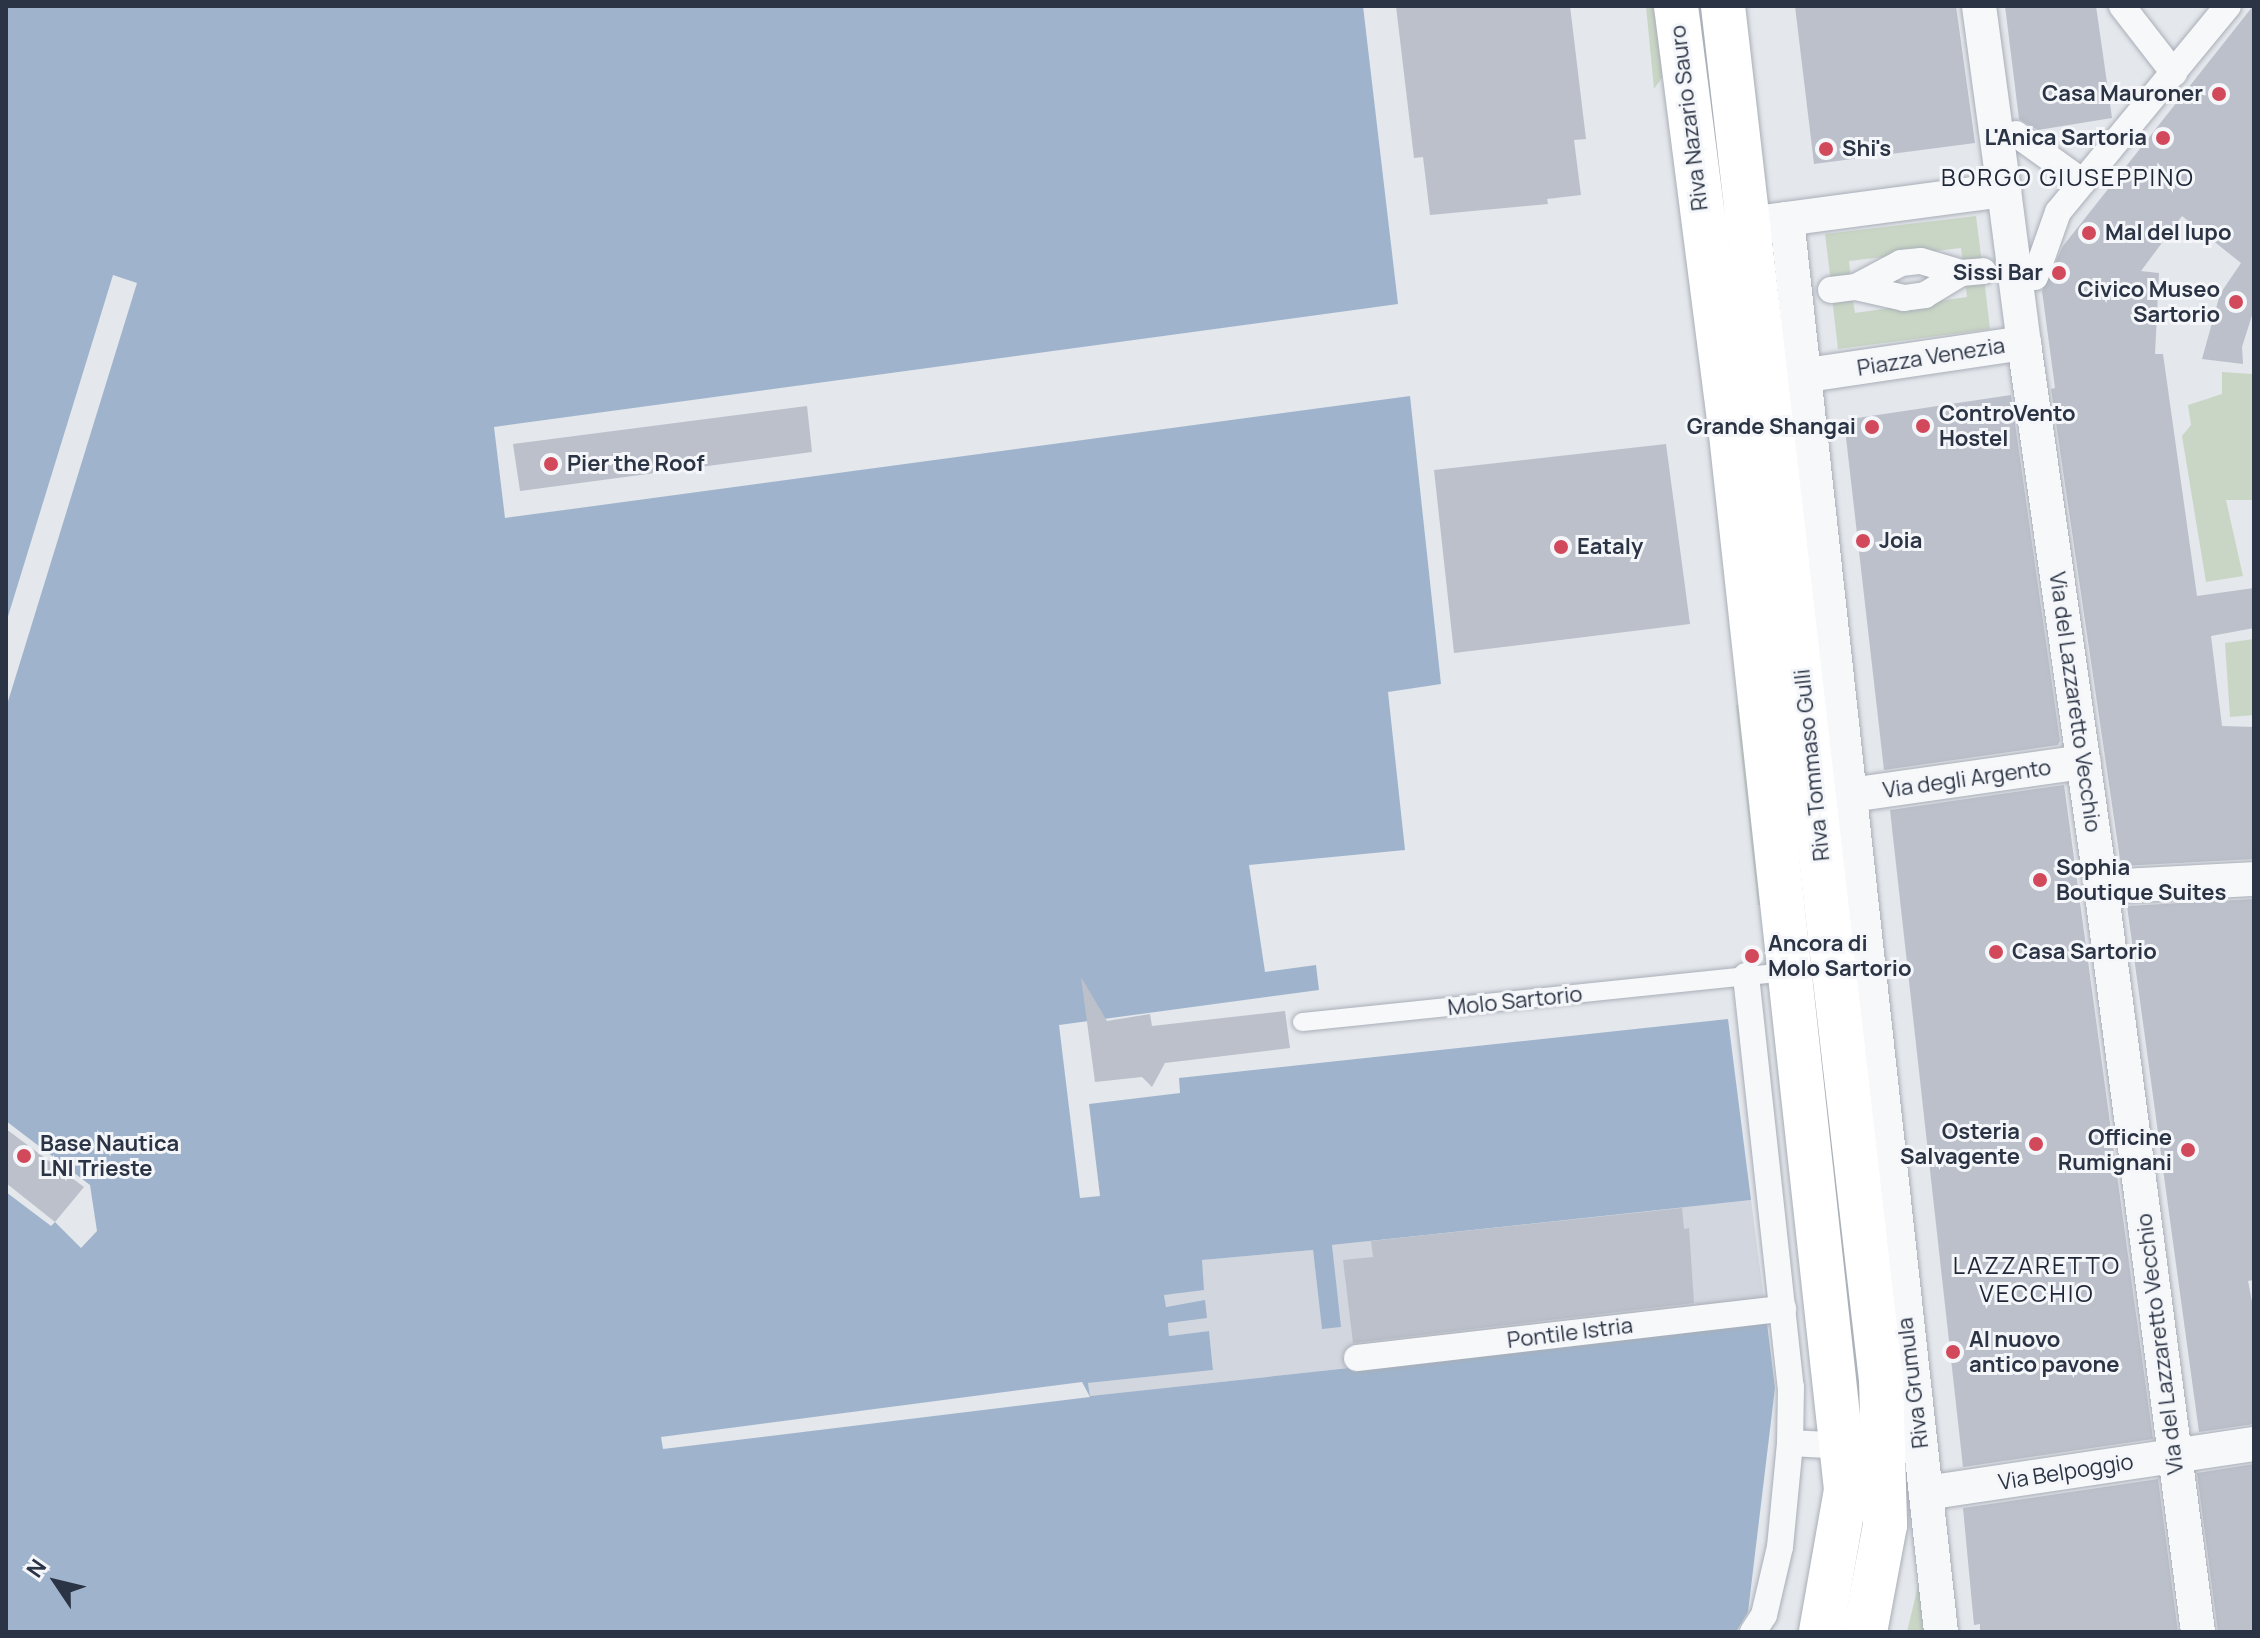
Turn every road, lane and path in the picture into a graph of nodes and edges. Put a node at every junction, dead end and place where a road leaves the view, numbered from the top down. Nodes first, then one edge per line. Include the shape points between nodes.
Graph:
1 (1676, 6) edge
2 (1723, 6) edge
3 (1979, 6) edge
4 (2228, 7) edge
5 (2122, 9) edge
6 (2174, 73) junction
7 (2016, 134) dead end
8 (2083, 182) junction
9 (2004, 190) junction
10 (1767, 221) junction
11 (1703, 230) junction
12 (2034, 267) dead end
13 (1972, 272) dead end
14 (1843, 289) dead end
15 (2024, 343) junction
16 (1785, 378) junction
17 (2084, 762) junction
18 (1851, 795) junction
19 (2254, 879) edge
20 (2101, 887) junction
21 (1792, 972) junction
22 (1737, 978) junction
23 (1302, 1022) dead end
24 (1869, 1143) junction
25 (1783, 1309) junction
26 (1357, 1358) dead end
27 (1790, 1443) junction
28 (2254, 1444) edge
29 (1828, 1445) dead end
30 (2173, 1455) junction
31 (1926, 1493) junction
32 (1753, 1632) edge
33 (1821, 1632) edge
34 (1865, 1632) edge
35 (1941, 1632) edge
36 (2198, 1632) edge

1 - 11 main road, Riva Nazario Sauro
2 - 10 main road, Riva Nazario Sauro
3 - 9 street, Piazza Venezia
4 - 6 street
5 - 6 street
6 - 8 street
7 - 8 street
8 - 12 street via 2058,212
9 - 10 street
9 - 15 street, Piazza Venezia
10 - 11 street
10 - 16 main road
11 - 16 street
11 - 21 main road, Riva Tommaso Gulli
13 - 14 street via 1911,262
15 - 16 street, Piazza Venezia
15 - 17 street, Via del Lazzaretto Vecchio
16 - 18 street, Riva Tommaso Gulli
16 - 24 main road, Riva Tommaso Gulli
17 - 18 street, Via degli Argento
17 - 20 street, Via del Lazzaretto Vecchio
18 - 24 street, Riva Tommaso Gulli
19 - 20 street
20 - 30 street, Via del Lazzaretto Vecchio
21 - 22 lane
21 - 33 main road, Riva Tommaso Gulli via 1846,1490
22 - 23 lane, Molo Sartorio
22 - 25 street via 1766,1157
24 - 31 street, Riva Grumula
24 - 34 main road, Riva Grumula via 1886,1474 1885,1525
25 - 26 street, Pontile Istria
25 - 27 street
27 - 29 street
27 - 32 street via 1780,1547 1764,1615
28 - 30 street, Via Belpoggio
30 - 31 street, Via Belpoggio
30 - 36 street, Via del Lazzaretto Vecchio
31 - 35 street, Riva Grumula

